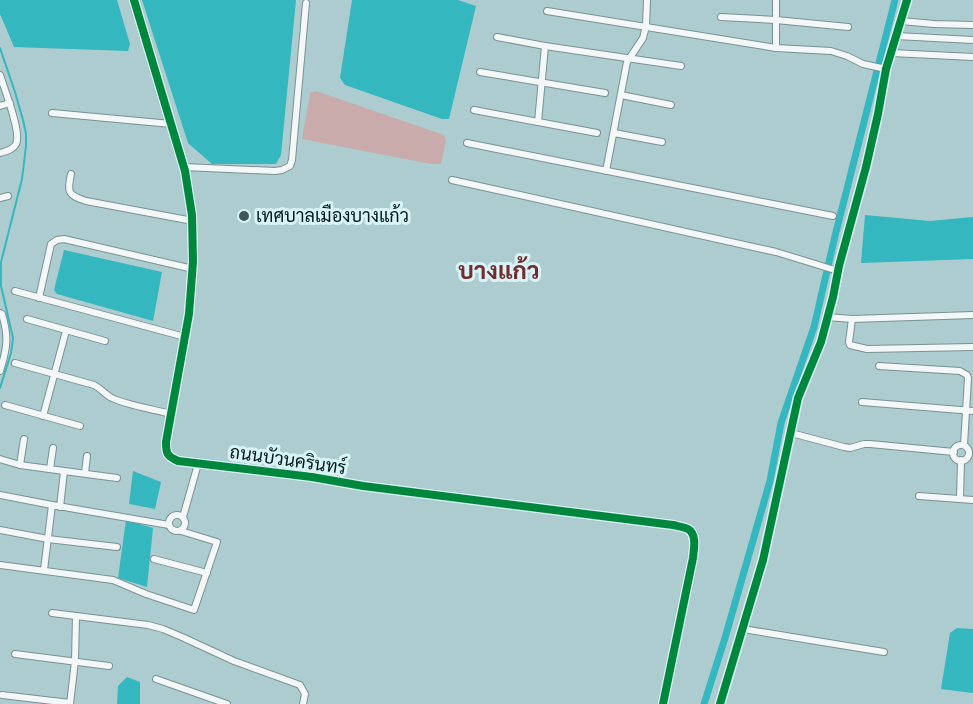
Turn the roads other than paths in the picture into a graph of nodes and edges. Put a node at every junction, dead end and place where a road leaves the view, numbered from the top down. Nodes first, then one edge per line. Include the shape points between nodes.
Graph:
1 (134, 0) edge
2 (647, 0) edge
3 (776, 0) edge
4 (907, 0) edge
5 (306, 3) dead end
6 (548, 10) dead end
7 (721, 17) dead end
8 (776, 20) junction
9 (901, 21) junction
10 (973, 25) edge
11 (646, 26) junction
12 (848, 27) dead end
13 (896, 36) junction
14 (497, 37) dead end
15 (973, 40) edge
16 (545, 46) junction
17 (776, 48) junction
18 (892, 53) junction
19 (973, 57) edge
20 (628, 59) junction
21 (681, 66) dead end
22 (883, 69) junction
23 (480, 72) dead end
24 (0, 75) edge
25 (542, 82) junction
26 (605, 93) dead end
27 (621, 95) junction
28 (10, 103) junction
29 (671, 105) dead end
30 (0, 106) edge
31 (474, 110) dead end
32 (52, 113) dead end
33 (538, 122) junction
34 (171, 124) junction
35 (597, 133) dead end
36 (614, 133) junction
37 (662, 142) dead end
38 (467, 143) dead end
39 (0, 153) edge
40 (184, 167) junction
41 (606, 171) junction
42 (71, 174) dead end
43 (452, 180) dead end
44 (8, 196) dead end
45 (0, 198) edge
46 (833, 216) dead end
47 (192, 221) junction
48 (193, 269) junction
49 (838, 271) junction
50 (15, 291) dead end
51 (39, 298) junction
52 (0, 313) edge
53 (973, 315) edge
54 (827, 317) junction
55 (27, 319) dead end
56 (852, 319) junction
57 (66, 331) junction
58 (185, 337) junction
59 (105, 341) dead end
60 (973, 347) edge
61 (3, 350) edge
62 (15, 363) dead end
63 (879, 366) dead end
64 (0, 371) edge
65 (54, 373) junction
66 (862, 402) dead end
67 (5, 405) dead end
68 (969, 411) edge
69 (171, 414) junction
70 (43, 416) junction
71 (80, 426) dead end
72 (791, 434) junction
73 (24, 439) dead end
74 (964, 445) junction
75 (54, 448) dead end
76 (954, 452) junction
77 (971, 455) edge
78 (87, 456) dead end
79 (0, 459) edge
80 (961, 460) junction
81 (198, 464) junction
82 (20, 465) junction
83 (50, 469) junction
84 (64, 471) junction
85 (85, 473) junction
86 (117, 478) dead end
87 (0, 495) edge
88 (920, 496) dead end
89 (960, 499) junction
90 (973, 500) edge
91 (56, 506) junction
92 (183, 517) junction
93 (169, 525) junction
94 (0, 530) edge
95 (181, 531) junction
96 (48, 538) junction
97 (117, 547) dead end
98 (154, 559) dead end
99 (0, 565) edge
100 (44, 570) junction
101 (207, 573) junction
102 (52, 613) dead end
103 (76, 616) junction
104 (743, 628) junction
105 (884, 652) dead end
106 (15, 654) dead end
107 (75, 661) junction
108 (110, 666) dead end
109 (156, 679) dead end
110 (2, 695) dead end
111 (69, 704) edge
112 (227, 704) edge
113 (303, 704) edge
114 (663, 704) edge
115 (720, 704) edge

1 - 34 street, ถนนบัวนครินทร์
2 - 11 street
3 - 8 street
4 - 9 street
5 - 40 street via 290,166 267,171
6 - 11 street
7 - 8 street
8 - 12 street
8 - 17 street
9 - 10 street
9 - 13 street
11 - 17 street
11 - 20 street via 643,38
13 - 15 street
13 - 18 street
14 - 16 street
16 - 20 street
16 - 25 street
17 - 22 street via 831,51
18 - 19 street
18 - 22 street
20 - 21 street
20 - 27 street
22 - 49 street via 878,114
23 - 25 street
24 - 28 street
25 - 26 street
25 - 33 street
27 - 29 street
27 - 36 street
28 - 30 street
28 - 39 street via 17,141 12,149
31 - 33 street
32 - 34 street
33 - 35 street
34 - 40 street, ถนนบัวนครินทร์
36 - 37 street
36 - 41 street
38 - 41 street
40 - 47 street, ถนนบัวนครินทร์
41 - 46 street
42 - 47 street via 68,187 72,196
43 - 49 street via 776,252
44 - 45 street
47 - 48 street, ถนนบัวนครินทร์
48 - 51 street via 57,240 51,244
48 - 58 street, ถนนบัวนครินทร์
49 - 54 street
50 - 51 street
51 - 58 street
52 - 61 street via 7,336
53 - 56 street
54 - 56 street
54 - 72 street via 798,398
55 - 57 street
56 - 60 street via 849,342 854,347
57 - 59 street
57 - 65 street
58 - 69 street, ถนนบัวนครินทร์
61 - 64 street
62 - 65 street
63 - 68 street via 965,373
65 - 69 street via 94,385 118,400
65 - 70 street
66 - 68 street
67 - 70 street
68 - 74 street
69 - 81 street, ถนนบัวนครินทร์ via 166,452 178,461
70 - 71 street
72 - 76 street via 850,448 870,444
72 - 104 street via 763,560
73 - 82 street
74 - 76 street via 957,446
74 - 77 street
75 - 83 street
76 - 80 street
77 - 80 street
78 - 85 street
79 - 82 street
80 - 89 street
81 - 92 street
81 - 114 street, ถนนบัวนครินทร์ via 689,529 694,541 693,558
82 - 83 street
83 - 84 street
84 - 85 street
84 - 91 street
85 - 86 street
87 - 91 street
88 - 89 street
89 - 90 street
91 - 93 street
91 - 96 street
92 - 93 street via 174,516
92 - 95 street via 186,523
93 - 95 street via 174,531
94 - 96 street
95 - 101 street via 218,542
96 - 97 street
96 - 100 street
98 - 101 street
99 - 100 street
100 - 101 street via 113,580 194,610
102 - 103 street
103 - 107 street
103 - 113 street via 163,629 300,685
104 - 105 street
104 - 115 street
106 - 107 street
107 - 108 street
107 - 111 street
109 - 112 street
110 - 111 street

